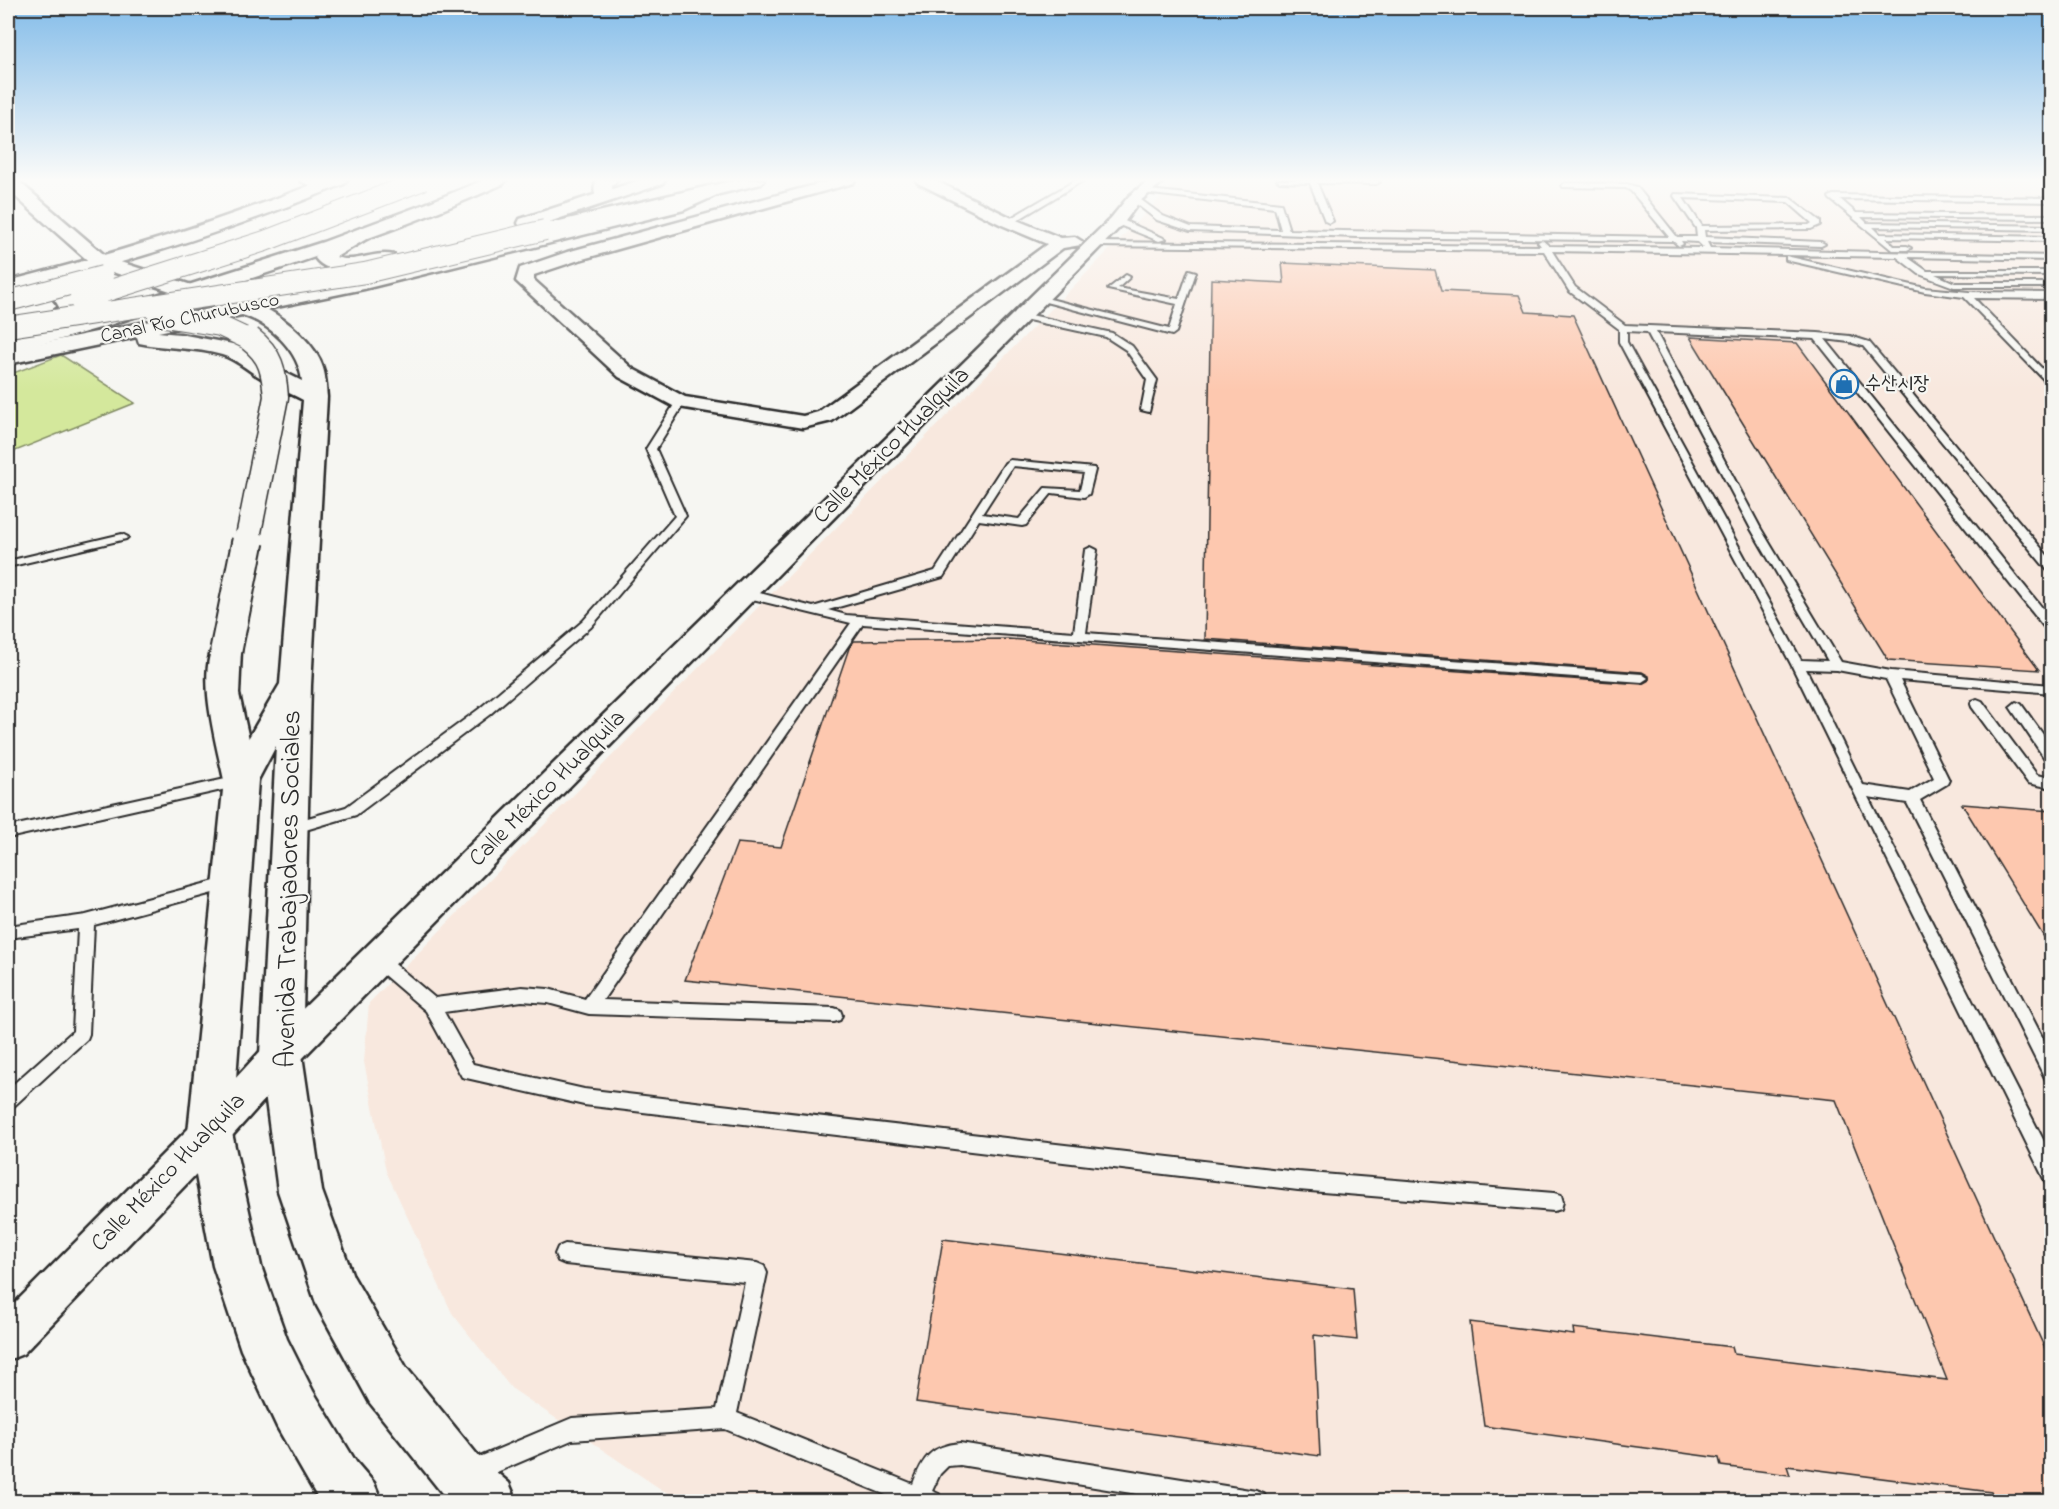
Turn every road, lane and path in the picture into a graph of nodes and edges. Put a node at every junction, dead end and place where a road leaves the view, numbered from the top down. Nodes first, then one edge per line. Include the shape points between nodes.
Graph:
1 (88, 250) edge
2 (137, 250) edge
3 (186, 250) edge
4 (236, 250) edge
5 (312, 250) edge
6 (331, 250) edge
7 (424, 250) edge
8 (468, 250) edge
9 (484, 250) edge
10 (567, 250) edge
11 (593, 250) edge
12 (1049, 250) edge
13 (1087, 250) edge
14 (1548, 250) edge
15 (1731, 250) edge
16 (1894, 250) edge
17 (1758, 251) junction
18 (573, 256) junction
19 (1900, 256) junction
20 (2052, 258) edge
21 (101, 262) junction
22 (1911, 265) junction
23 (2052, 266) edge
24 (1192, 272) dead end
25 (1922, 272) junction
26 (2052, 273) edge
27 (1126, 277) dead end
28 (1954, 285) junction
29 (2052, 285) edge
30 (8, 287) edge
31 (189, 292) junction
32 (1969, 295) junction
33 (2052, 296) edge
34 (8, 301) edge
35 (1182, 302) junction
36 (242, 307) junction
37 (1030, 307) junction
38 (108, 313) junction
39 (8, 320) edge
40 (8, 327) edge
41 (1623, 328) junction
42 (1651, 330) junction
43 (1818, 336) junction
44 (8, 338) edge
45 (90, 340) junction
46 (8, 345) edge
47 (8, 357) edge
48 (2052, 385) edge
49 (315, 397) junction
50 (680, 402) junction
51 (1146, 410) dead end
52 (977, 517) junction
53 (122, 537) dead end
54 (1091, 549) dead end
55 (8, 564) edge
56 (2052, 569) edge
57 (744, 593) junction
58 (813, 611) junction
59 (860, 620) junction
60 (2052, 629) edge
61 (1079, 637) junction
62 (1797, 664) junction
63 (1837, 666) junction
64 (1891, 675) junction
65 (1642, 678) dead end
66 (295, 685) junction
67 (2049, 691) edge
68 (1977, 704) dead end
69 (2016, 707) dead end
70 (2052, 758) edge
71 (241, 780) junction
72 (2052, 783) edge
73 (1857, 790) junction
74 (1911, 798) junction
75 (290, 828) junction
76 (8, 833) edge
77 (232, 882) junction
78 (87, 921) junction
79 (8, 932) edge
80 (377, 959) junction
81 (432, 1006) junction
82 (589, 1007) junction
83 (834, 1015) dead end
84 (281, 1055) junction
85 (2052, 1074) edge
86 (8, 1100) edge
87 (210, 1133) junction
88 (2052, 1177) edge
89 (1554, 1202) dead end
90 (565, 1254) dead end
91 (8, 1339) edge
92 (725, 1419) junction
93 (476, 1489) edge
94 (925, 1499) edge
95 (355, 1502) edge
96 (1256, 1502) edge

1 - 21 main road, Avenida Trabajadores Sociales
2 - 21 main road
3 - 34 main road, bridge
4 - 39 main road, bridge
5 - 31 main road
6 - 7 main road via 325,258 347,264
8 - 38 main road, bridge via 365,273
9 - 36 main road, Canal Río Churubusco via 364,283
10 - 18 street
11 - 18 street
12 - 50 street via 825,417 802,422
13 - 37 street, Calle México Hualquila
14 - 41 lane via 1572,289
15 - 17 lane
16 - 19 lane
17 - 19 lane
17 - 32 lane via 1925,290
18 - 50 street via 526,272 525,281 626,373
19 - 20 lane
19 - 22 lane
21 - 30 main road
21 - 31 main road, Avenida Trabajadores Sociales
22 - 23 lane
22 - 25 lane
24 - 35 lane
25 - 26 lane
25 - 28 lane
27 - 35 lane via 1112,289
28 - 29 lane
28 - 32 lane
30 - 44 main road via 55,288 63,292 70,308 50,324
31 - 36 main road, Avenida Trabajadores Sociales
31 - 46 main road
32 - 33 lane
32 - 48 lane
35 - 37 lane via 1172,332
36 - 45 main road, Canal Río Churubusco
36 - 49 main road, Avenida Trabajadores Sociales via 274,322 298,344 312,368
37 - 51 lane via 1109,335 1129,348 1152,380
37 - 57 street, Calle México Hualquila
38 - 40 main road, bridge
38 - 71 main road, bridge via 168,316 228,329 262,349 273,368 276,397 226,650 223,694
41 - 42 lane
41 - 62 lane via 1623,342
42 - 43 lane
42 - 63 lane via 1756,529
43 - 56 lane via 1866,344
43 - 60 lane
45 - 47 main road, Canal Río Churubusco
45 - 49 main road via 162,338 230,350
49 - 66 main road, Avenida Trabajadores Sociales
50 - 75 lane via 651,449 681,516 587,624 484,712 351,811
52 - 52 lane via 1010,463 1090,470 1084,494 1049,490 1022,523
52 - 58 lane via 939,574
53 - 55 lane
54 - 61 lane
57 - 58 lane
57 - 80 street, Calle México Hualquila
58 - 59 lane
59 - 61 lane
59 - 82 lane
61 - 65 lane
62 - 63 lane
62 - 73 lane
63 - 64 lane
64 - 67 lane
64 - 74 lane via 1942,780
66 - 71 main road, Avenida Trabajadores Sociales
66 - 75 main road, Avenida Trabajadores Sociales
68 - 72 lane via 2033,779
69 - 70 lane
71 - 76 lane
71 - 77 main road, Avenida Trabajadores Sociales
73 - 74 lane
73 - 88 lane
74 - 85 lane
75 - 84 main road, Avenida Trabajadores Sociales
77 - 78 lane
77 - 87 main road, Avenida Trabajadores Sociales
78 - 79 lane
78 - 86 lane via 81,1034
80 - 81 lane
80 - 84 street, Calle México Hualquila
81 - 82 lane via 522,994
81 - 89 lane via 468,1071 584,1097 1298,1181
82 - 83 lane
84 - 87 street, Calle México Hualquila
84 - 93 main road, Avenida Trabajadores Sociales via 300,1191 334,1289 388,1385
87 - 91 street, Calle México Hualquila
87 - 95 main road, Avenida Trabajadores Sociales via 237,1266 266,1350 295,1409 337,1480
90 - 92 lane via 757,1273
92 - 93 lane via 572,1429
92 - 94 lane
94 - 96 lane via 933,1463 946,1454 960,1454

